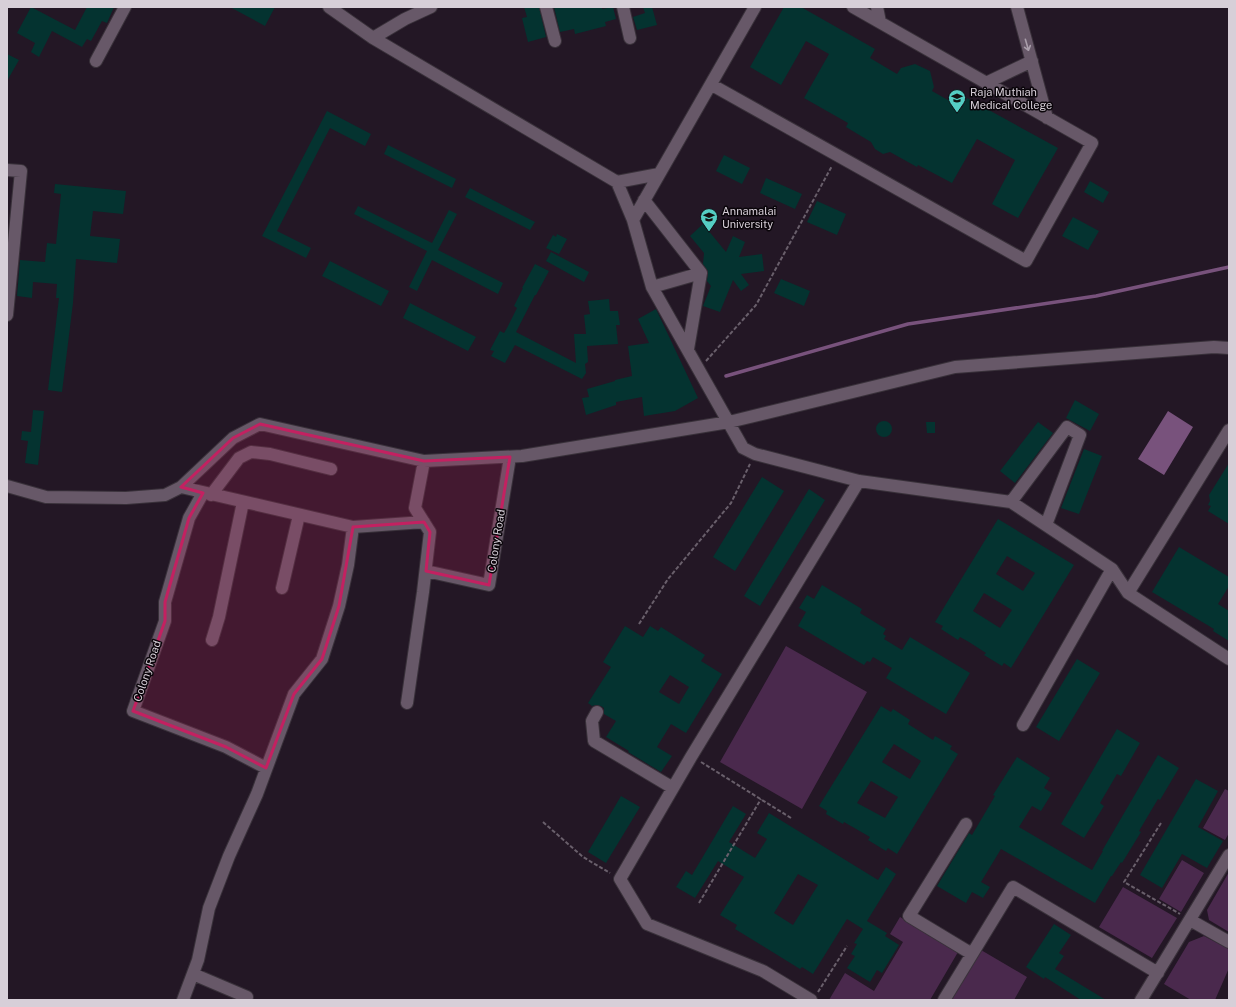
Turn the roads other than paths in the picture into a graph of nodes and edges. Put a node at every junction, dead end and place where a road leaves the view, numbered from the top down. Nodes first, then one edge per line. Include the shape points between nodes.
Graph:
1 (125, 7) edge
2 (330, 7) edge
3 (431, 7) edge
4 (546, 7) edge
5 (623, 7) edge
6 (755, 7) edge
7 (853, 7) edge
8 (877, 7) edge
9 (1017, 7) edge
10 (880, 22) junction
11 (373, 38) junction
12 (630, 38) dead end
13 (555, 41) dead end
14 (96, 61) dead end
15 (1032, 61) junction
16 (986, 83) junction
17 (712, 85) junction
18 (1047, 118) junction
19 (7, 170) edge
20 (659, 174) junction
21 (617, 182) junction
22 (644, 200) junction
23 (633, 220) junction
24 (701, 273) junction
25 (652, 287) junction
26 (7, 315) edge
27 (1229, 348) edge
28 (688, 349) junction
29 (730, 422) junction
30 (1229, 430) edge
31 (510, 457) junction
32 (424, 461) junction
33 (331, 469) dead end
34 (859, 481) junction
35 (7, 486) edge
36 (181, 487) junction
37 (207, 494) junction
38 (243, 502) junction
39 (1011, 502) junction
40 (299, 515) junction
41 (424, 522) junction
42 (1046, 525) junction
43 (353, 527) junction
44 (1112, 569) junction
45 (426, 571) junction
46 (282, 588) dead end
47 (1128, 593) junction
48 (212, 640) dead end
49 (1229, 659) edge
50 (406, 703) dead end
51 (597, 712) dead end
52 (1023, 725) dead end
53 (266, 768) junction
54 (673, 788) junction
55 (966, 824) dead end
56 (1229, 855) edge
57 (1190, 920) junction
58 (1229, 942) edge
59 (972, 954) junction
60 (1158, 973) junction
61 (193, 974) junction
62 (814, 997) edge
63 (183, 1000) edge
64 (246, 1000) edge
65 (944, 1000) edge
66 (1141, 1000) edge

1 - 14 street
2 - 11 street
3 - 11 street
4 - 13 street
5 - 12 street
6 - 17 street
7 - 10 street
8 - 10 street
9 -> 15 street
10 - 16 street
11 - 21 street
15 - 16 street
15 - 18 street
16 - 18 street
17 - 18 street via 1026,261 1092,143
17 - 20 street
19 - 26 street via 21,171
20 - 21 street
20 - 22 street
21 - 23 street
22 - 23 street
22 - 24 street
23 - 25 street
24 - 25 street
24 - 28 street
25 - 28 street
27 - 29 street via 955,366
28 - 29 street
29 - 31 street
29 - 34 street via 743,448 755,454
30 - 47 street
31 - 32 street
31 - 45 street, Colony Road via 489,585
32 - 36 street via 260,424 233,438
32 - 41 street via 414,508
33 - 37 street via 251,452 239,458
34 - 39 street
34 - 54 street
35 - 36 street via 46,497 126,498 165,495
36 - 37 street
37 - 38 street
37 - 53 street, Colony Road via 189,518 165,602 165,620 133,711 226,747
38 - 40 street
38 - 48 street
39 - 42 street
39 - 42 street via 1067,427 1080,435
40 - 43 street
40 - 46 street
41 - 43 street
41 - 45 street via 430,532
42 - 44 street
43 - 53 street via 339,606 322,659 294,694
44 - 47 street
44 - 52 street
45 - 50 street
47 - 49 street
51 - 54 street via 592,721 594,741
53 - 61 street via 209,908
54 - 62 street via 620,879 647,924 763,971
55 - 59 street via 909,916
56 - 57 street
57 - 58 street
57 - 60 street
59 - 60 street via 1013,887
59 - 65 street
60 - 66 street
61 - 63 street
61 - 64 street via 247,997

